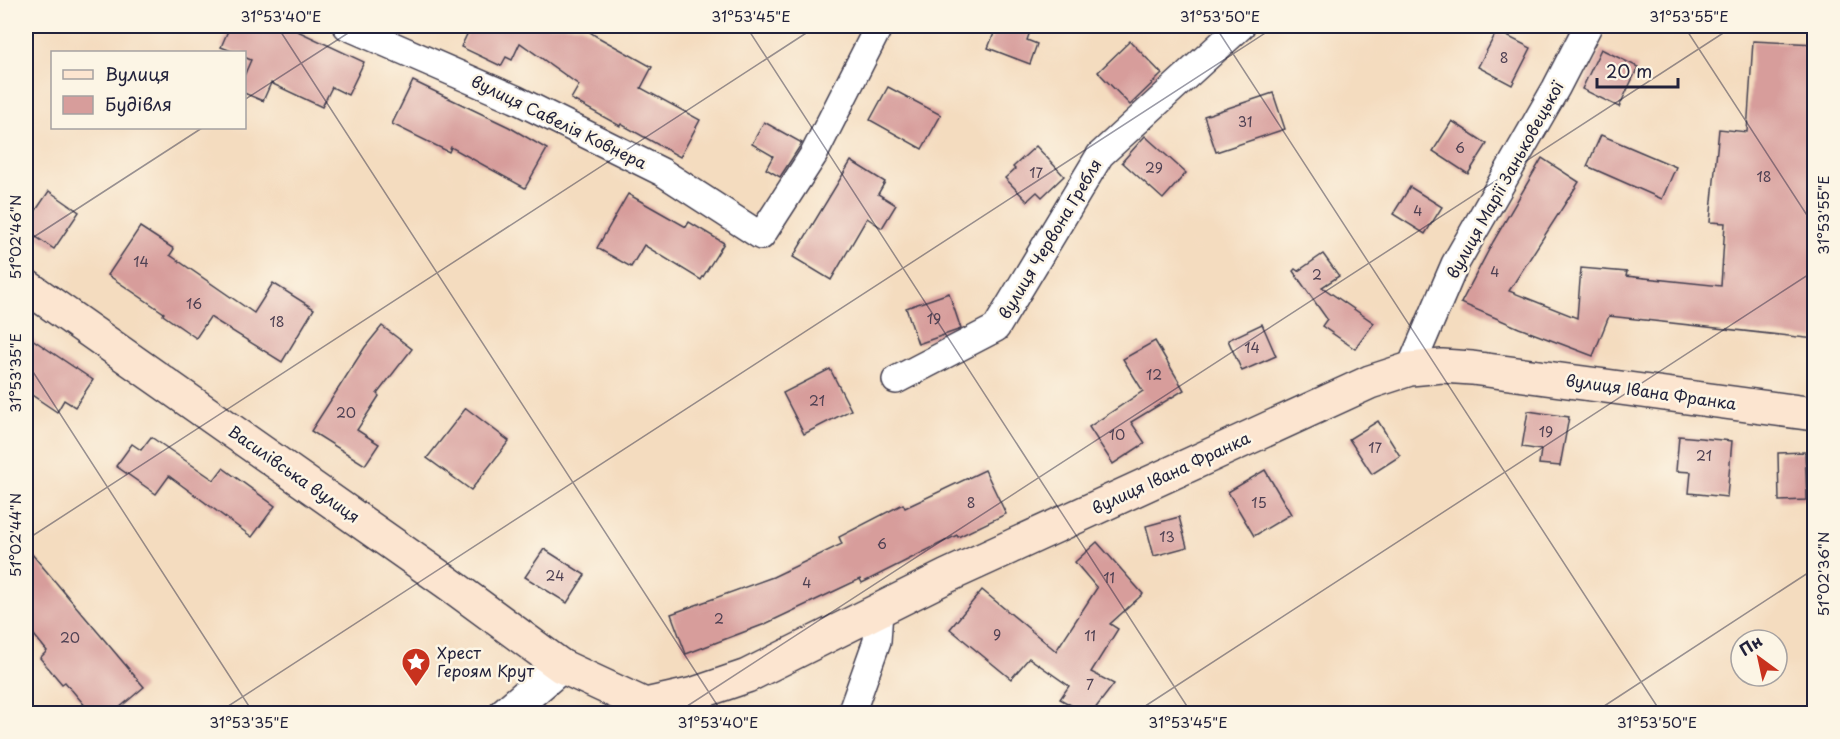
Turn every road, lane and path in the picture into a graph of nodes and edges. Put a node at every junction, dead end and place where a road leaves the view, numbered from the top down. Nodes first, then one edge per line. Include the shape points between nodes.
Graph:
1 (347, 26) edge
2 (879, 26) edge
3 (1241, 26) edge
4 (1588, 26) edge
5 (26, 286) edge
6 (1410, 369) junction
7 (896, 380) dead end
8 (1815, 414) edge
9 (879, 611) junction
10 (561, 666) junction
11 (653, 709) edge
12 (505, 714) edge
13 (851, 714) edge

1 - 2 street, вулиця Савелія Ковнера via 515,99 662,172 761,236 814,154
3 - 7 street, вулиця Червона Гребля via 1100,155 996,328
4 - 6 street, вулиця Марії Заньковецької via 1455,264
5 - 10 main road, Василівська вулиця
6 - 8 main road, вулиця Івана Франка via 1472,368
6 - 9 main road, вулиця Івана Франка via 1370,382 1260,432
9 - 11 main road, вулиця Івана Франка via 747,676
9 - 13 street via 877,641
10 - 11 main road, вулиця Івана Франка
10 - 12 street

